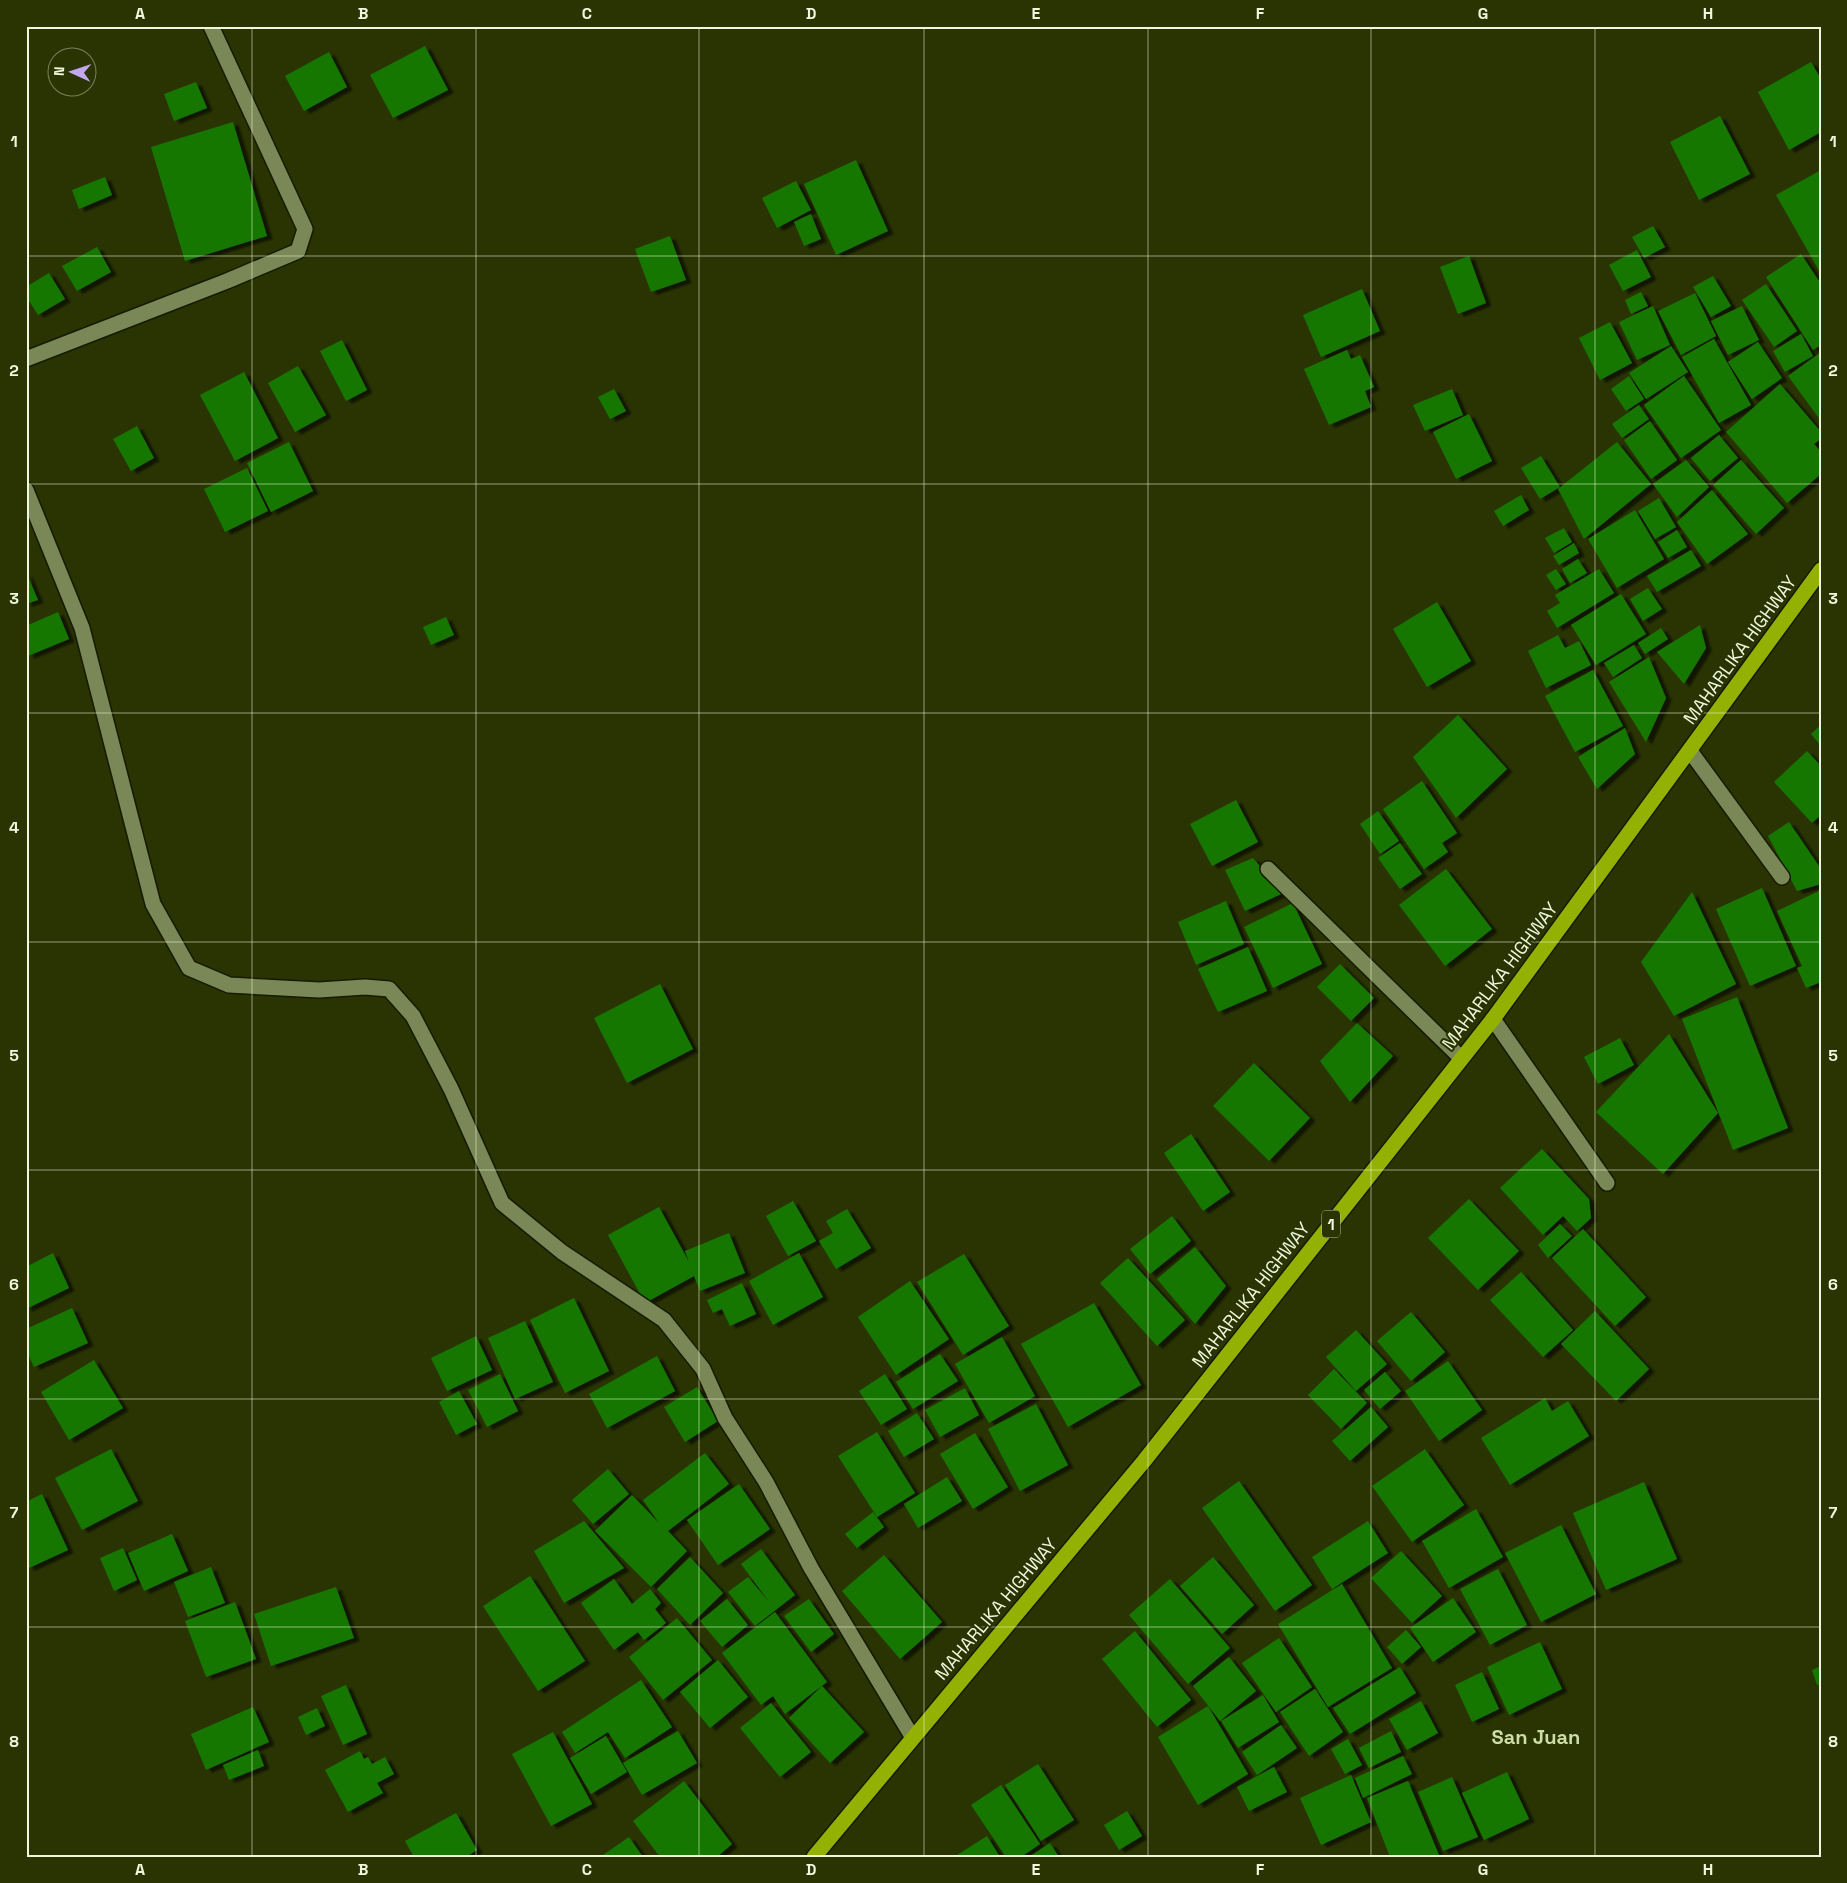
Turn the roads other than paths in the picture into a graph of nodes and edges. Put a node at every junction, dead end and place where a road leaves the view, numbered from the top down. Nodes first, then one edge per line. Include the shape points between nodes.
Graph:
1 (211, 26) edge
2 (26, 359) edge
3 (26, 490) edge
4 (1821, 570) edge
5 (1690, 751) junction
6 (1268, 869) dead end
7 (1782, 877) dead end
8 (1493, 1019) junction
9 (1461, 1058) junction
10 (1607, 1183) dead end
11 (913, 1738) junction
12 (814, 1857) edge

1 - 2 street via 306,229 298,251
3 - 11 street via 82,628 153,904 189,968 229,985 320,990 389,989 418,1024 451,1088 502,1203 562,1252 664,1320 703,1369 726,1418 766,1482 811,1568
4 - 5 highway, MAHARLIKA HIGHWAY / 1
5 - 7 street
5 - 8 highway, MAHARLIKA HIGHWAY / 1
6 - 9 street
8 - 9 highway, MAHARLIKA HIGHWAY / 1
8 - 10 street
9 - 11 highway, MAHARLIKA HIGHWAY / 1 via 1144,1461
11 - 12 highway, MAHARLIKA HIGHWAY / 1

